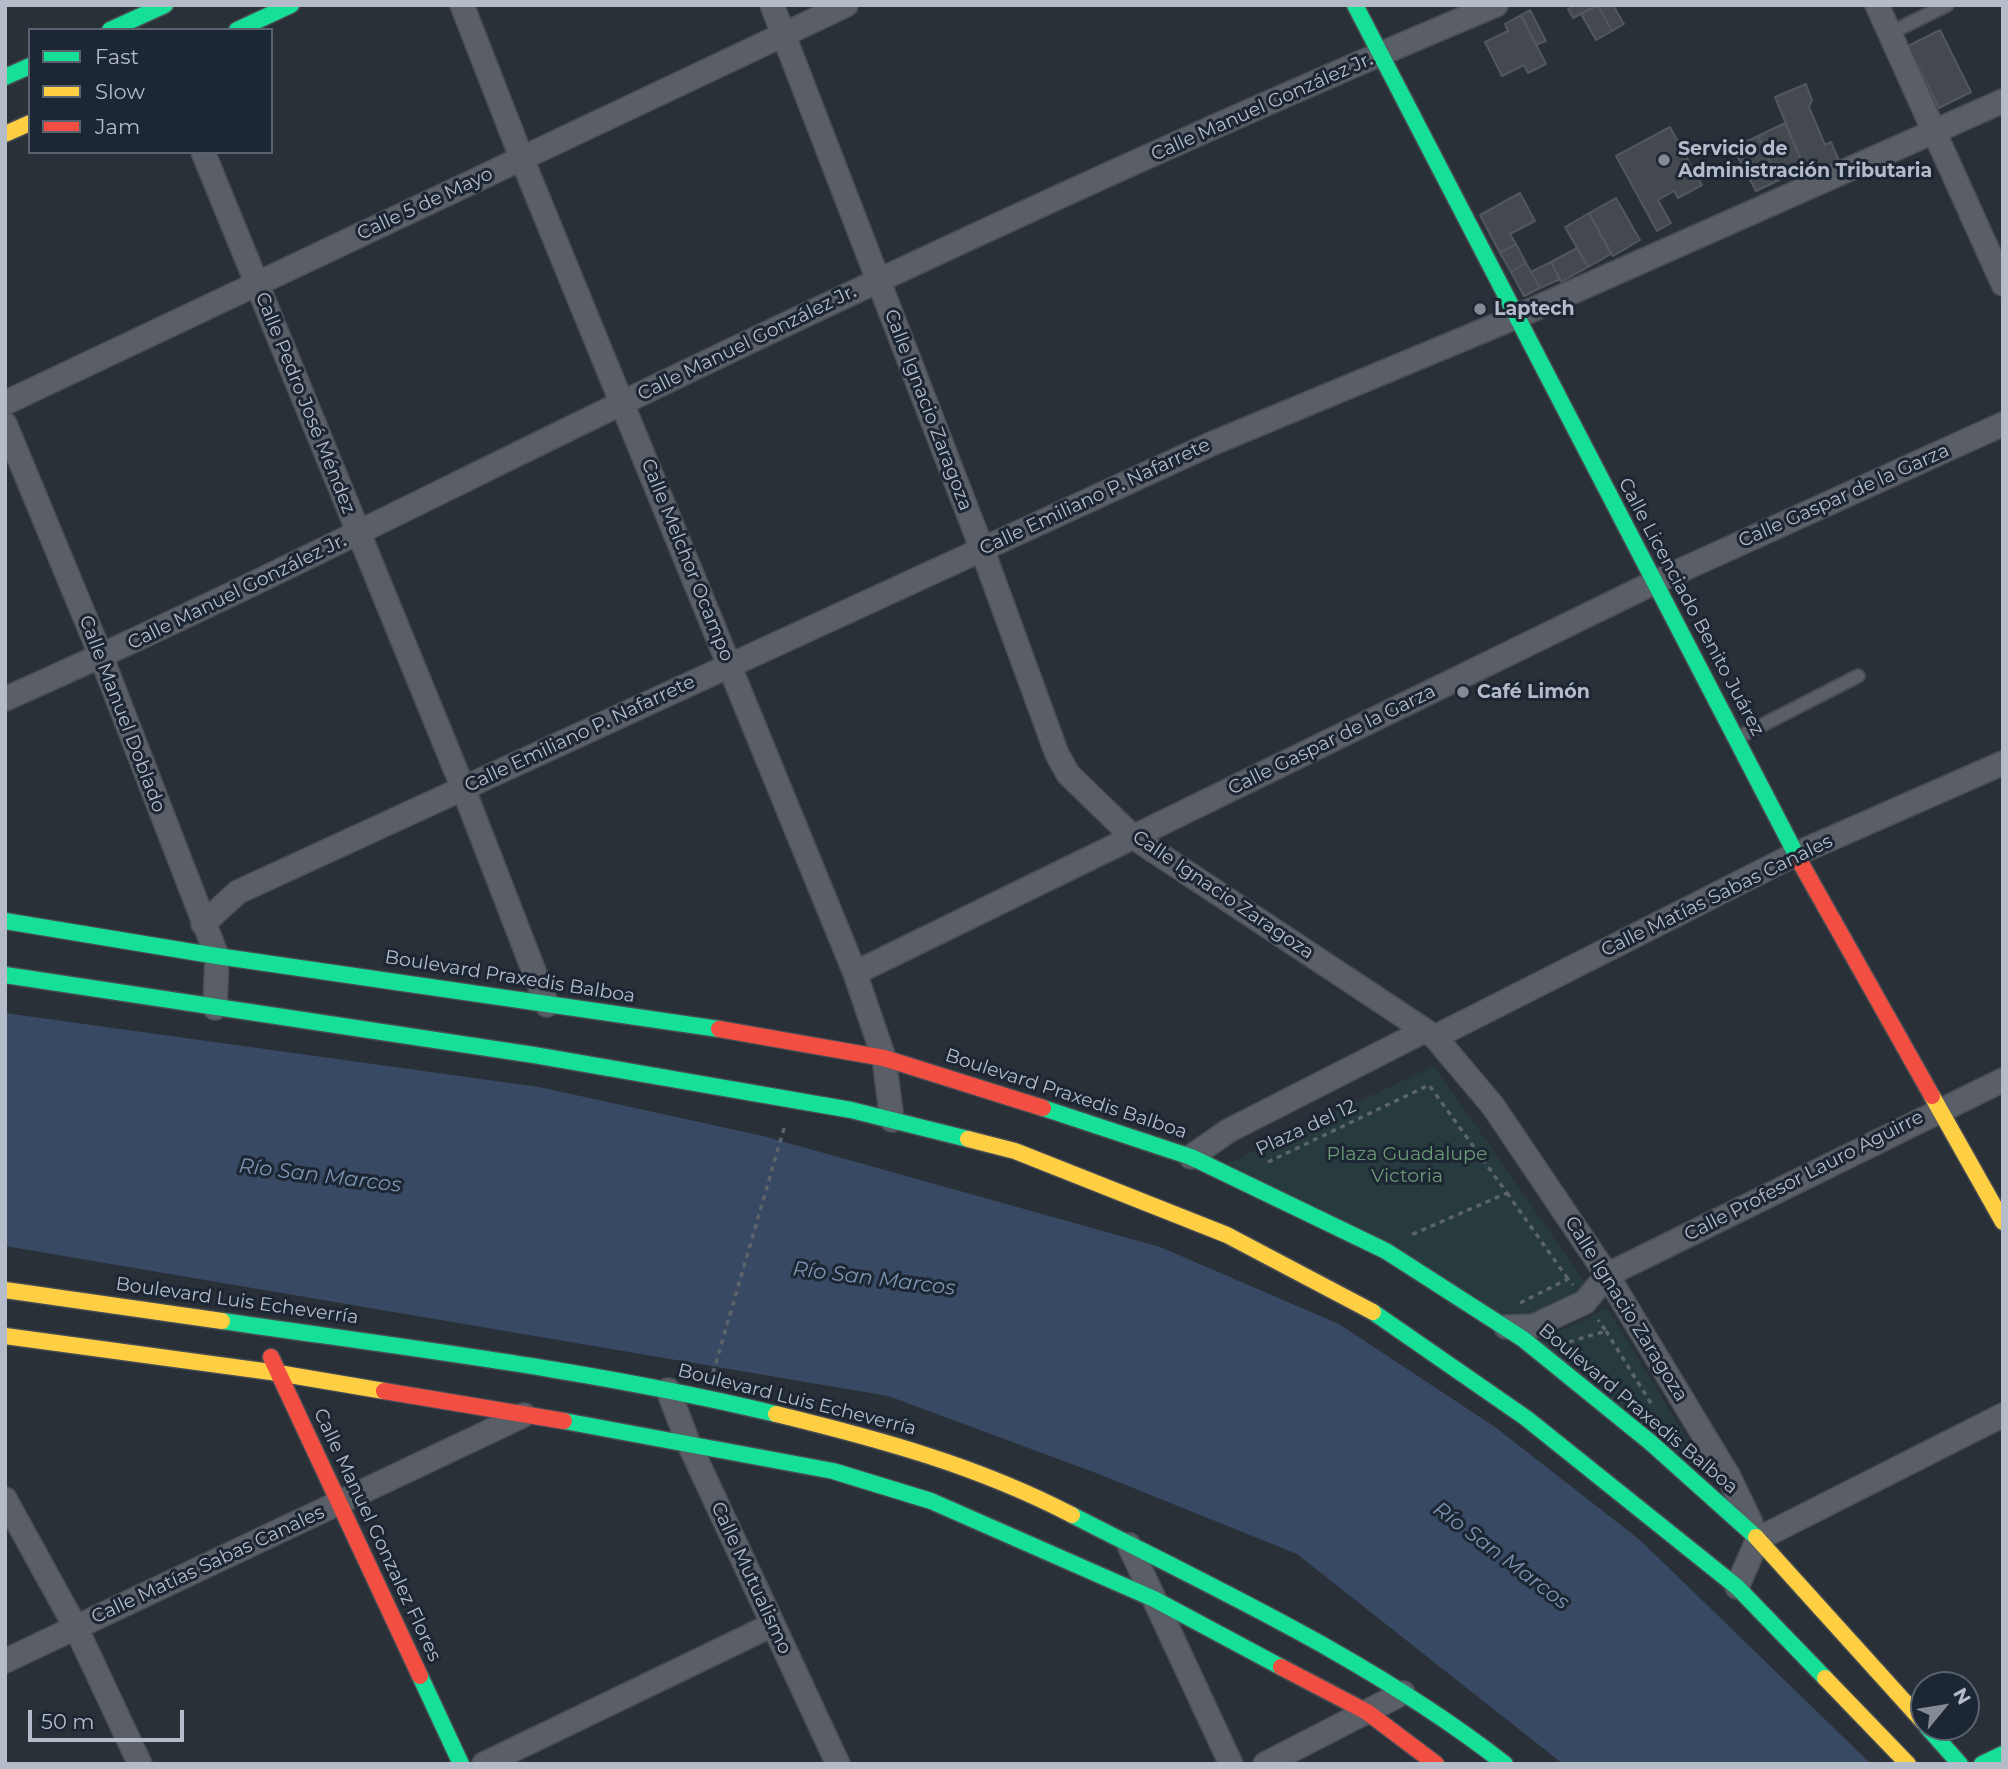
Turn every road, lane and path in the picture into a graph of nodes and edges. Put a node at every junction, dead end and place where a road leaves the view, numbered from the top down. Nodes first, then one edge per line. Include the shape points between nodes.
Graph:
1 (291, 5) edge
2 (462, 5) edge
3 (772, 5) edge
4 (845, 5) edge
5 (1355, 5) edge
6 (1496, 5) edge
7 (1877, 5) edge
8 (1947, 5) edge
9 (152, 13) edge
10 (115, 28) edge
11 (241, 28) edge
12 (1890, 33) junction
13 (784, 34) junction
14 (1381, 54) junction
15 (28, 67) edge
16 (5, 77) edge
17 (2003, 101) edge
18 (28, 124) edge
19 (1934, 130) junction
20 (5, 134) edge
21 (204, 154) edge
22 (522, 159) junction
23 (878, 281) junction
24 (257, 284) junction
25 (2003, 285) edge
26 (1516, 317) junction
27 (5, 403) edge
28 (622, 403) junction
29 (5, 424) edge
30 (2003, 424) edge
31 (358, 534) junction
32 (982, 549) junction
33 (1653, 583) junction
34 (101, 656) junction
35 (730, 665) junction
36 (1858, 676) dead end
37 (5, 699) edge
38 (1737, 738) junction
39 (2003, 763) edge
40 (463, 788) junction
41 (1133, 837) junction
42 (1796, 854) junction
43 (5, 921) edge
44 (203, 924) junction
45 (217, 956) junction
46 (855, 973) junction
47 (5, 975) edge
48 (537, 1006) junction
49 (215, 1008) junction
50 (1429, 1034) junction
51 (884, 1058) junction
52 (2003, 1080) edge
53 (1941, 1108) junction
54 (892, 1120) junction
55 (786, 1121) dead end
56 (1191, 1157) junction
57 (1263, 1164) dead end
58 (1507, 1193) junction
59 (2003, 1222) edge
60 (1403, 1238) dead end
61 (1607, 1275) junction
62 (1568, 1279) dead end
63 (5, 1290) edge
64 (257, 1324) junction
65 (1497, 1325) junction
66 (5, 1336) edge
67 (278, 1373) junction
68 (711, 1382) dead end
69 (668, 1390) junction
70 (524, 1415) junction
71 (2003, 1415) edge
72 (688, 1442) junction
73 (5, 1499) edge
74 (339, 1503) junction
75 (1758, 1539) junction
76 (1129, 1545) junction
77 (1737, 1587) junction
78 (1154, 1599) junction
79 (772, 1625) junction
80 (76, 1628) junction
81 (5, 1661) edge
82 (1403, 1693) junction
83 (1910, 1707) edge
84 (1367, 1712) junction
85 (1940, 1741) edge
86 (2003, 1754) edge
87 (140, 1764) edge
88 (461, 1764) edge
89 (484, 1764) edge
90 (838, 1764) edge
91 (1231, 1764) edge
92 (1265, 1764) edge
93 (1436, 1764) edge
94 (1505, 1764) edge
95 (1908, 1764) edge
96 (1960, 1764) edge
97 (1982, 1764) edge

1 - 11 main road
2 - 22 street, Calle Melchor Ocampo
3 - 13 street, Calle Ignacio Zaragoza
4 - 13 street, Calle 5 de Mayo
5 - 14 main road, Calle Licenciado Benito Juárez
6 - 14 street, Calle Manuel González Jr.
7 - 12 street
8 - 12 lane
9 - 10 main road
12 - 19 street
13 - 22 street, Calle 5 de Mayo
13 - 23 street, Calle Ignacio Zaragoza
14 - 23 street, Calle Manuel González Jr.
14 - 26 main road, Calle Licenciado Benito Juárez
15 - 16 main road
17 - 19 street, Calle Emiliano P. Nafarrete
18 - 20 main road
19 - 25 street
19 - 26 street, Calle Emiliano P. Nafarrete
21 - 24 street, Calle Pedro José Méndez
22 - 24 street, Calle 5 de Mayo
22 - 28 street, Calle Melchor Ocampo
23 - 28 street, Calle Manuel González Jr.
23 - 32 street, Calle Ignacio Zaragoza
24 - 27 street, Calle 5 de Mayo
24 - 31 street, Calle Pedro José Méndez
26 - 32 street, Calle Emiliano P. Nafarrete via 1211,443
26 - 33 main road, Calle Licenciado Benito Juárez
28 - 31 street, Calle Manuel González Jr.
28 - 35 street, Calle Melchor Ocampo
29 - 34 street, Calle Manuel Doblado
30 - 33 street, Calle Gaspar de la Garza
31 - 34 street, Calle Manuel González Jr.
31 - 40 street, Calle Pedro José Méndez
32 - 35 street, Calle Emiliano P. Nafarrete
32 - 41 street, Calle Ignacio Zaragoza via 1057,754 1068,774
33 - 38 main road, Calle Licenciado Benito Juárez
33 - 41 street, Calle Gaspar de la Garza
34 - 37 street, Calle Manuel González Jr.
34 - 44 street, Calle Manuel Doblado
35 - 40 street, Calle Emiliano P. Nafarrete
35 - 46 street, Calle Melchor Ocampo
36 - 38 lane
38 - 42 main road, Calle Licenciado Benito Juárez
39 - 42 street, Calle Matías Sabas Canales
40 - 44 street, Calle Emiliano P. Nafarrete via 238,892
40 - 48 street, Calle Pedro José Méndez
41 - 46 street, Calle Gaspar de la Garza
41 - 50 street, Calle Ignacio Zaragoza
42 - 50 street, Calle Matías Sabas Canales
42 - 53 main road, Calle Licenciado Benito Juárez
43 - 45 main road, Boulevard Praxedis Balboa
44 - 45 street, Calle Manuel Doblado
45 - 48 main road, Boulevard Praxedis Balboa
45 - 49 street, Calle Manuel Doblado
46 - 51 street, Calle Melchor Ocampo
47 - 49 main road
48 - 51 main road, Boulevard Praxedis Balboa via 732,1031
49 - 54 main road via 533,1048
50 - 56 street, Calle Matías Sabas Canales via 1228,1130
50 - 61 street, Calle Ignacio Zaragoza via 1493,1106
51 - 54 street, Calle Melchor Ocampo
51 - 56 main road, Boulevard Praxedis Balboa
52 - 53 street, Calle Profesor Lauro Aguirre
53 - 59 main road, Calle Licenciado Benito Juárez
53 - 61 street, Calle Profesor Lauro Aguirre
54 - 77 main road via 1015,1151 1227,1235 1363,1305 1526,1418
55 - 68 path
56 - 65 main road, Boulevard Praxedis Balboa via 1386,1251
57 - 58 path, Plaza del 12 via 1429,1085
58 - 60 path
58 - 62 path, Plaza del 12
61 - 65 street via 1585,1302 1534,1326
61 - 75 street, Calle Ignacio Zaragoza via 1729,1477
63 - 64 main road, Boulevard Luis Echeverría
64 - 67 main road, Calle Manuel Gonzalez Flores
64 - 69 main road, Boulevard Luis Echeverría
65 - 75 main road, Boulevard Praxedis Balboa via 1522,1339 1650,1442
66 - 67 main road
67 - 70 main road
67 - 74 main road, Calle Manuel Gonzalez Flores
69 - 72 street, Calle Mutualismo
69 - 76 main road, Boulevard Luis Echeverría via 848,1431 943,1459 1022,1489
70 - 72 main road
70 - 74 street, Calle Matías Sabas Canales
71 - 75 street
72 - 78 main road via 834,1471 931,1501
72 - 79 street, Calle Mutualismo
73 - 80 street
74 - 80 street, Calle Matías Sabas Canales
74 - 88 main road, Calle Manuel Gonzalez Flores
75 - 77 street
75 - 83 main road, Boulevard Praxedis Balboa
76 - 78 street
76 - 82 main road, Boulevard Luis Echeverría via 1335,1650
77 - 95 main road
78 - 84 main road
78 - 91 street
79 - 89 street
79 - 90 street, Calle Mutualismo
80 - 81 street, Calle Matías Sabas Canales
80 - 87 street
82 - 84 street
82 - 94 main road, Boulevard Luis Echeverría via 1454,1724
84 - 92 street
84 - 93 main road
85 - 96 main road, Boulevard Praxedis Balboa
86 - 97 main road

